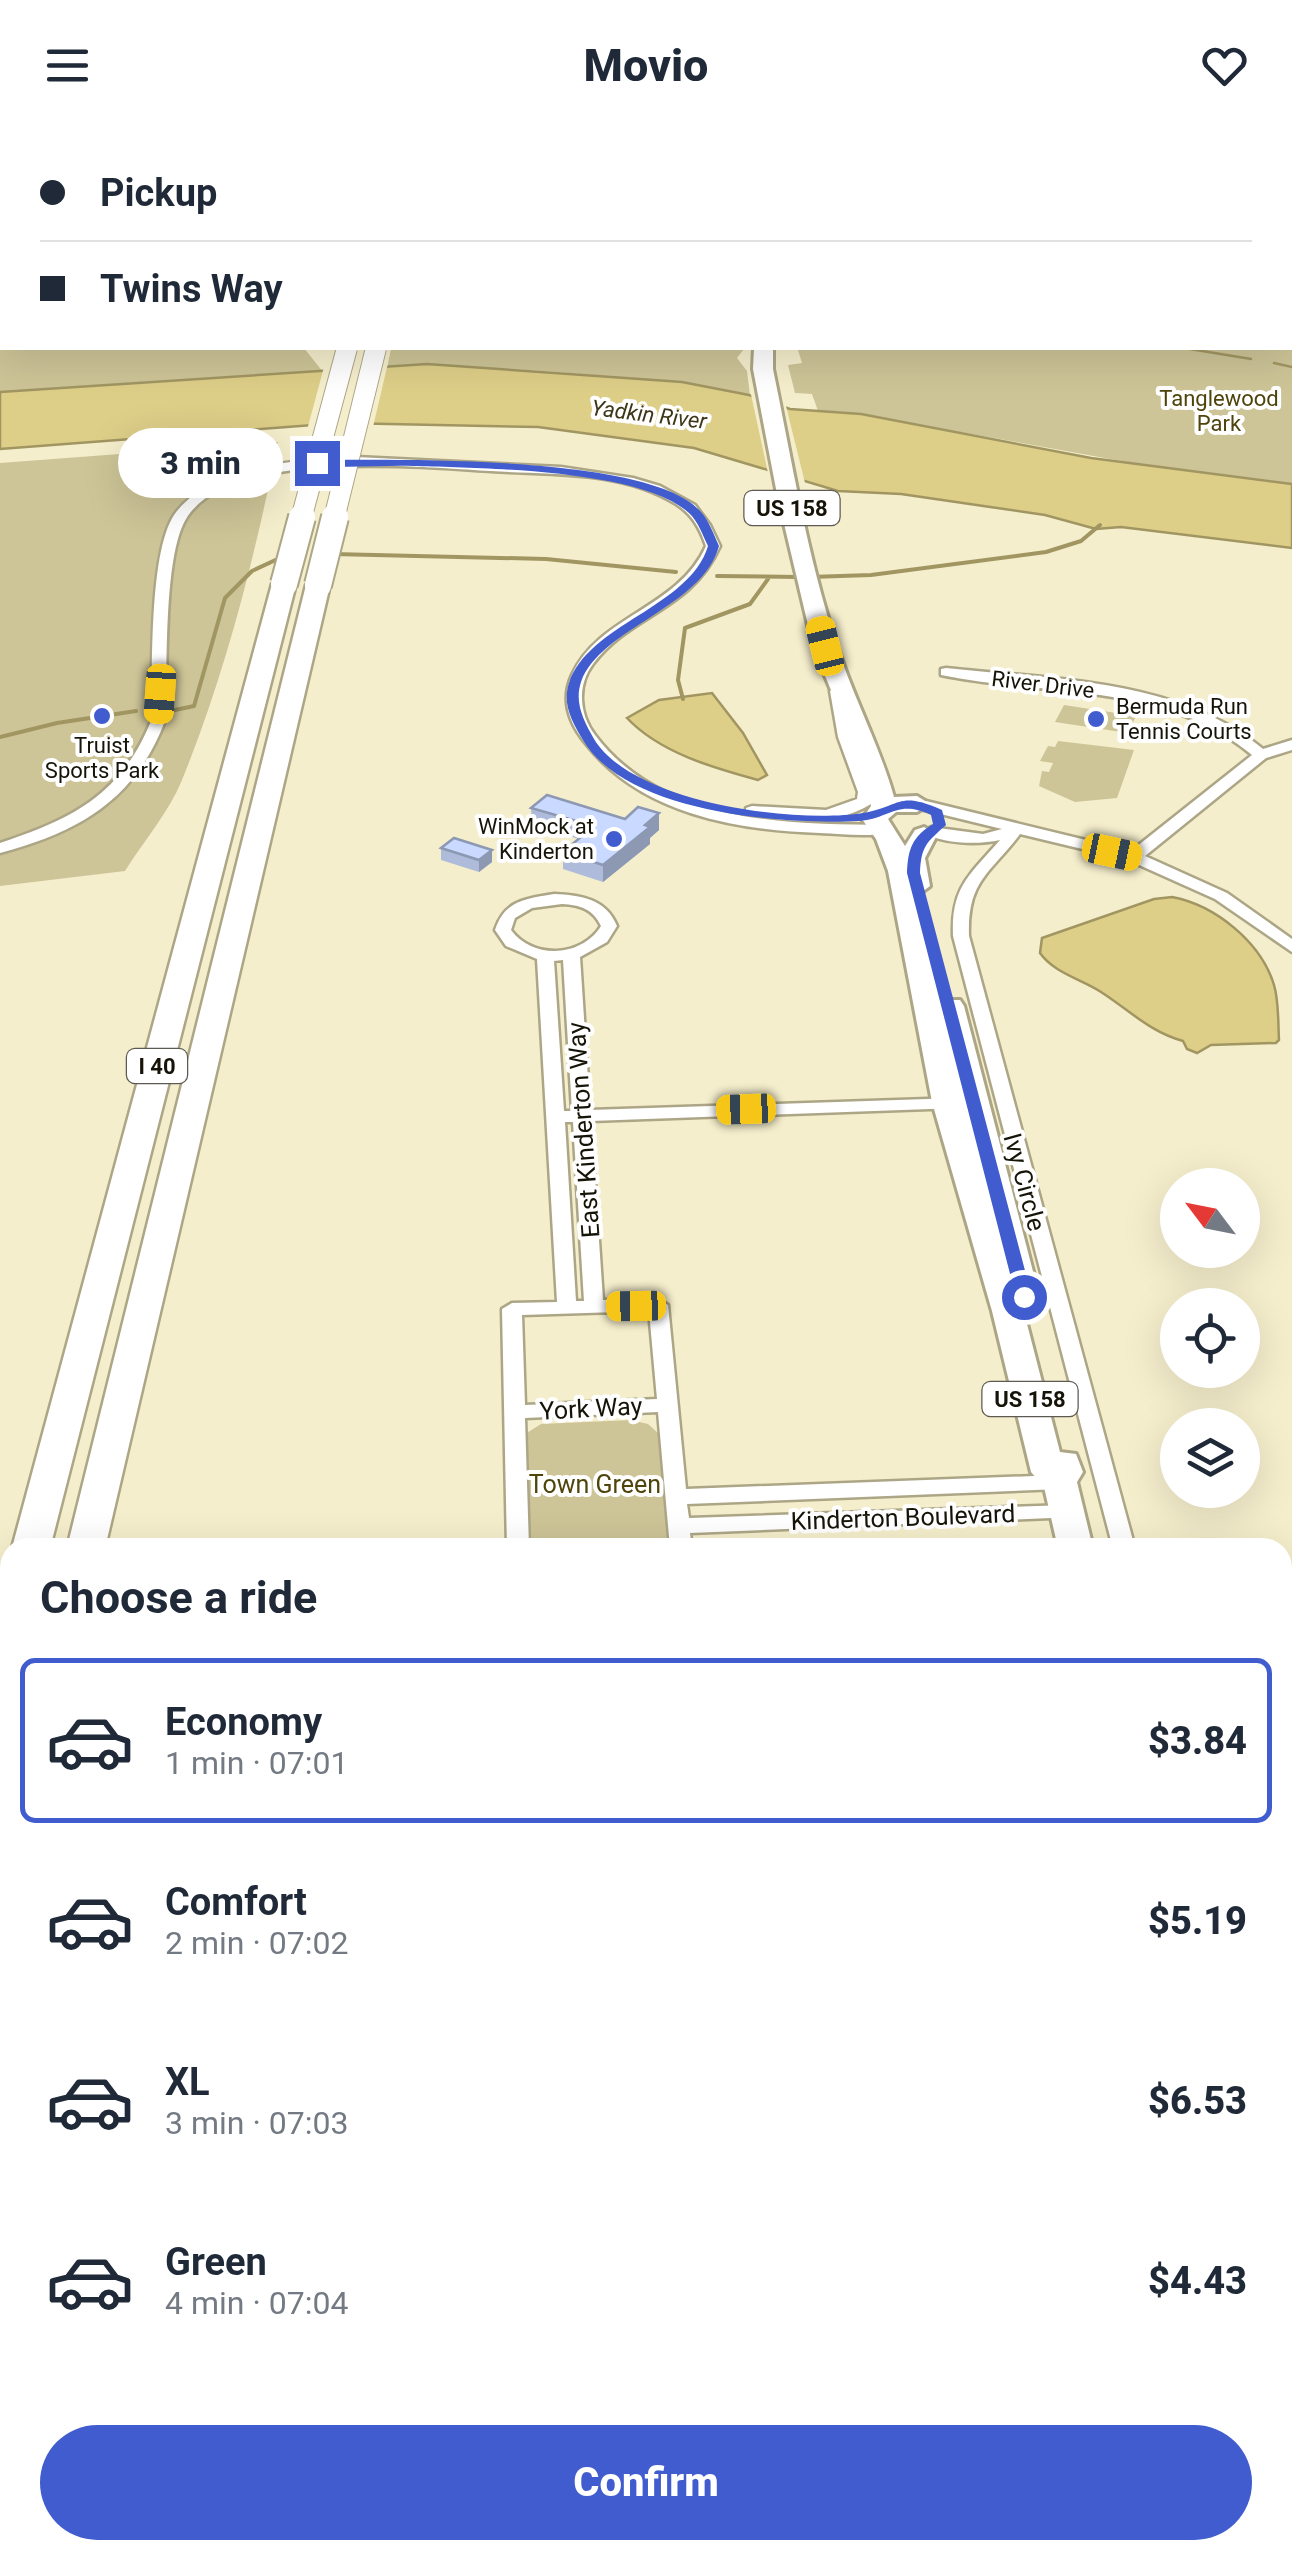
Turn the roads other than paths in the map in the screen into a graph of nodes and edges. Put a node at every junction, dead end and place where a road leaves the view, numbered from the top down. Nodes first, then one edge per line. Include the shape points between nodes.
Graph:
1 (346, 350) edge
2 (376, 350) edge
3 (763, 358) edge
4 (946, 672) dead end
5 (834, 674) junction
6 (1292, 745) edge
7 (1262, 756) junction
8 (871, 759) junction
9 (641, 784) junction
10 (736, 810) junction
11 (925, 819) junction
12 (882, 821) junction
13 (1014, 830) junction
14 (0, 848) edge
15 (1134, 857) junction
16 (1292, 947) edge
17 (572, 954) junction
18 (545, 955) junction
19 (947, 1102) junction
20 (582, 1116) junction
21 (555, 1117) junction
22 (1000, 1203) junction
23 (594, 1307) junction
24 (567, 1308) junction
25 (667, 1405) junction
26 (514, 1412) junction
27 (676, 1497) junction
28 (1064, 1497) junction
29 (679, 1537) edge
30 (34, 1538) edge
31 (88, 1538) edge
32 (518, 1538) edge
33 (1074, 1538) edge
34 (1121, 1538) edge

1 - 30 highway, I 40, bridge
2 - 31 highway, I 40, bridge
3 - 5 main road, US 158
4 - 7 street, River Drive via 1183,707 1235,731
5 - 8 main road, US 158
5 - 10 street via 865,801 826,814
6 - 7 street
7 - 15 street
8 - 11 main road, US 158
8 - 12 main road, US 158
9 - 10 street
9 - 12 street via 683,806 732,819 814,830
9 - 14 street via 594,748 574,716 574,684 588,660 709,562 714,546 697,513 646,486 585,474 317,463 230,482 178,514 166,549 159,703 150,747 136,771 100,804
10 - 12 street
11 - 12 main road via 908,836
11 - 13 street
11 - 13 street via 983,839
11 - 22 main road, US 158 via 914,873
12 - 19 main road, US 158 via 912,909
13 - 15 street
13 - 34 street, Ivy Circle via 968,884 960,903 961,936
15 - 16 street via 1221,896
17 - 18 street
17 - 18 street via 602,941 608,921 589,904 554,898 520,907 503,925 513,944
17 - 20 street, East Kinderton Way
18 - 21 street, East Kinderton Way
19 - 20 street
19 - 22 street via 959,1104 984,1187
19 - 28 main road, US 158 via 1048,1472
20 - 21 street
20 - 23 street, East Kinderton Way
21 - 24 street, East Kinderton Way
22 - 28 main road, US 158 via 1060,1440
23 - 24 street
23 - 25 street via 658,1305
24 - 26 street via 512,1309
25 - 26 street, York Way
25 - 27 street
26 - 32 street
27 - 28 street, Kinderton Boulevard
27 - 29 street
28 - 29 street, Kinderton Boulevard
28 - 33 main road, US 158

